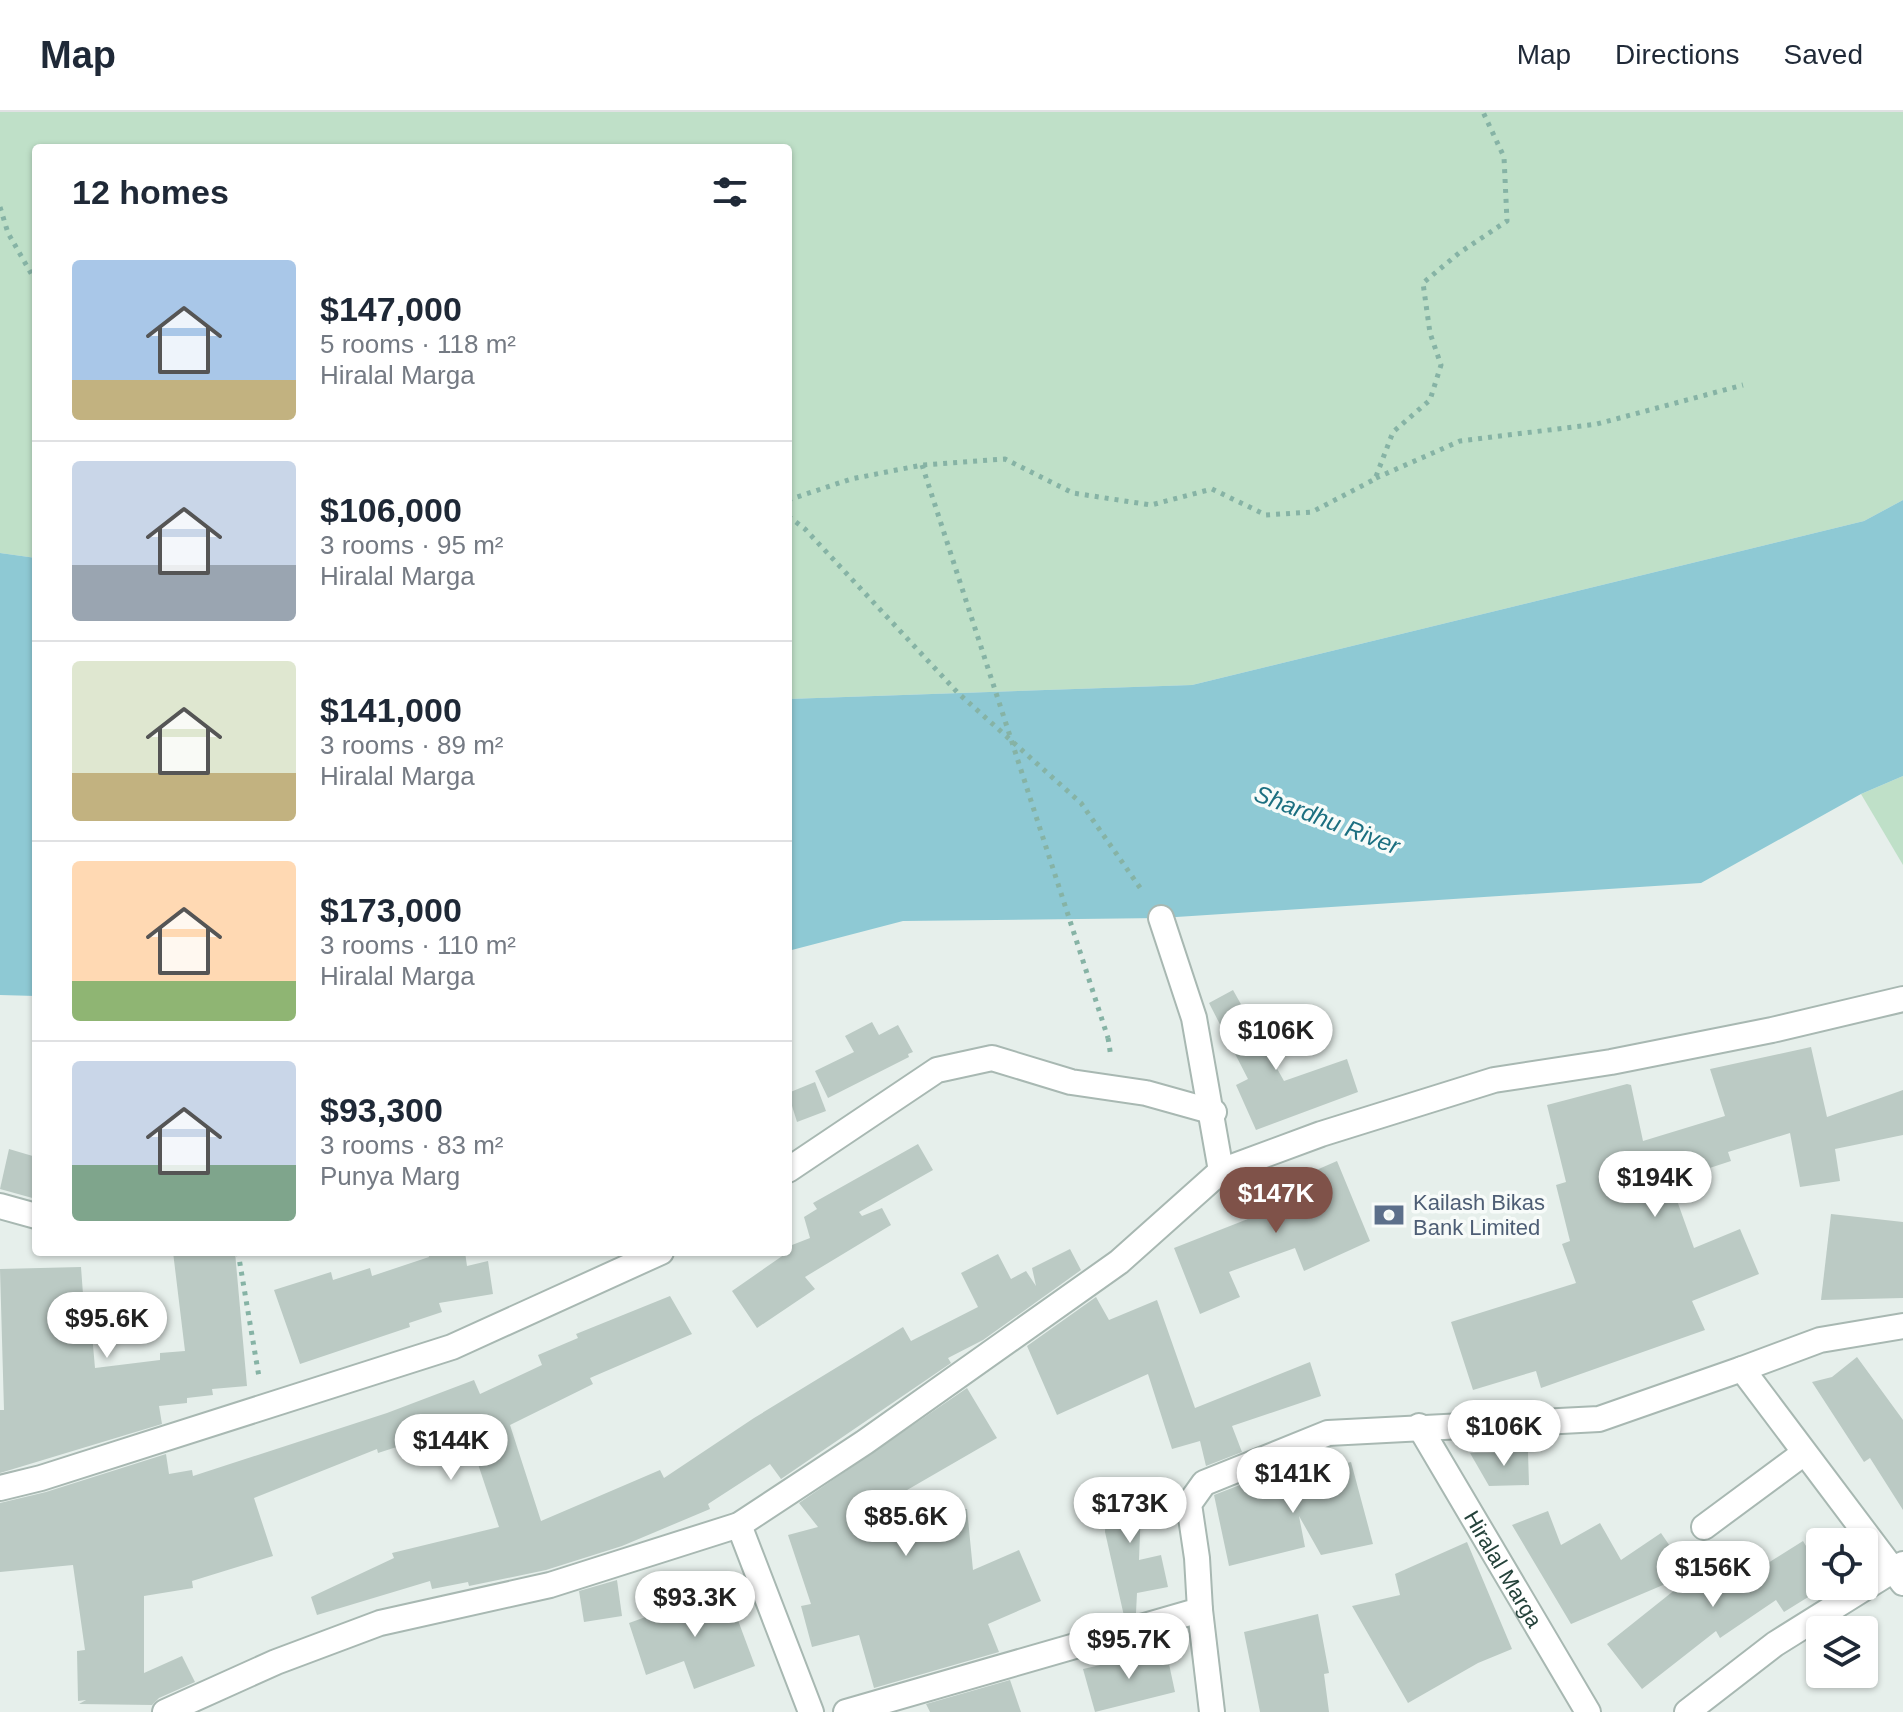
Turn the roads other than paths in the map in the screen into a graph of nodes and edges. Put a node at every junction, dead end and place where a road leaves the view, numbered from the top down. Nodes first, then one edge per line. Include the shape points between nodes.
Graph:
1 (1161, 918) road end
2 (1903, 999) edge
3 (1214, 1112) junction
4 (792, 1166) edge
5 (1221, 1171) junction
6 (0, 1206) edge
7 (32, 1215) edge
8 (652, 1256) edge
9 (1903, 1326) edge
10 (1742, 1369) junction
11 (1419, 1426) junction
12 (1804, 1453) junction
13 (0, 1488) edge
14 (739, 1525) junction
15 (1704, 1527) dead end
16 (1899, 1572) edge
17 (1200, 1610) junction
18 (165, 1712) edge
19 (811, 1712) edge
20 (846, 1712) edge
21 (1212, 1712) edge
22 (1588, 1712) edge
23 (1687, 1712) edge

1 - 3 street via 1194,1018
2 - 5 street via 1611,1062 1494,1080
3 - 4 street via 1146,1093 1071,1082 992,1058 937,1070
3 - 5 street
5 - 14 street via 1119,1262
6 - 7 street
8 - 13 street via 452,1347
9 - 10 street via 1820,1340
10 - 11 street via 1599,1419
10 - 12 street
11 - 17 street via 1328,1433 1204,1483 1189,1504
11 - 22 street, Hiralal Marga
12 - 15 street
12 - 16 street
14 - 18 street via 550,1585 380,1623
14 - 19 street
16 - 23 street via 1775,1644
17 - 20 street
17 - 21 street

